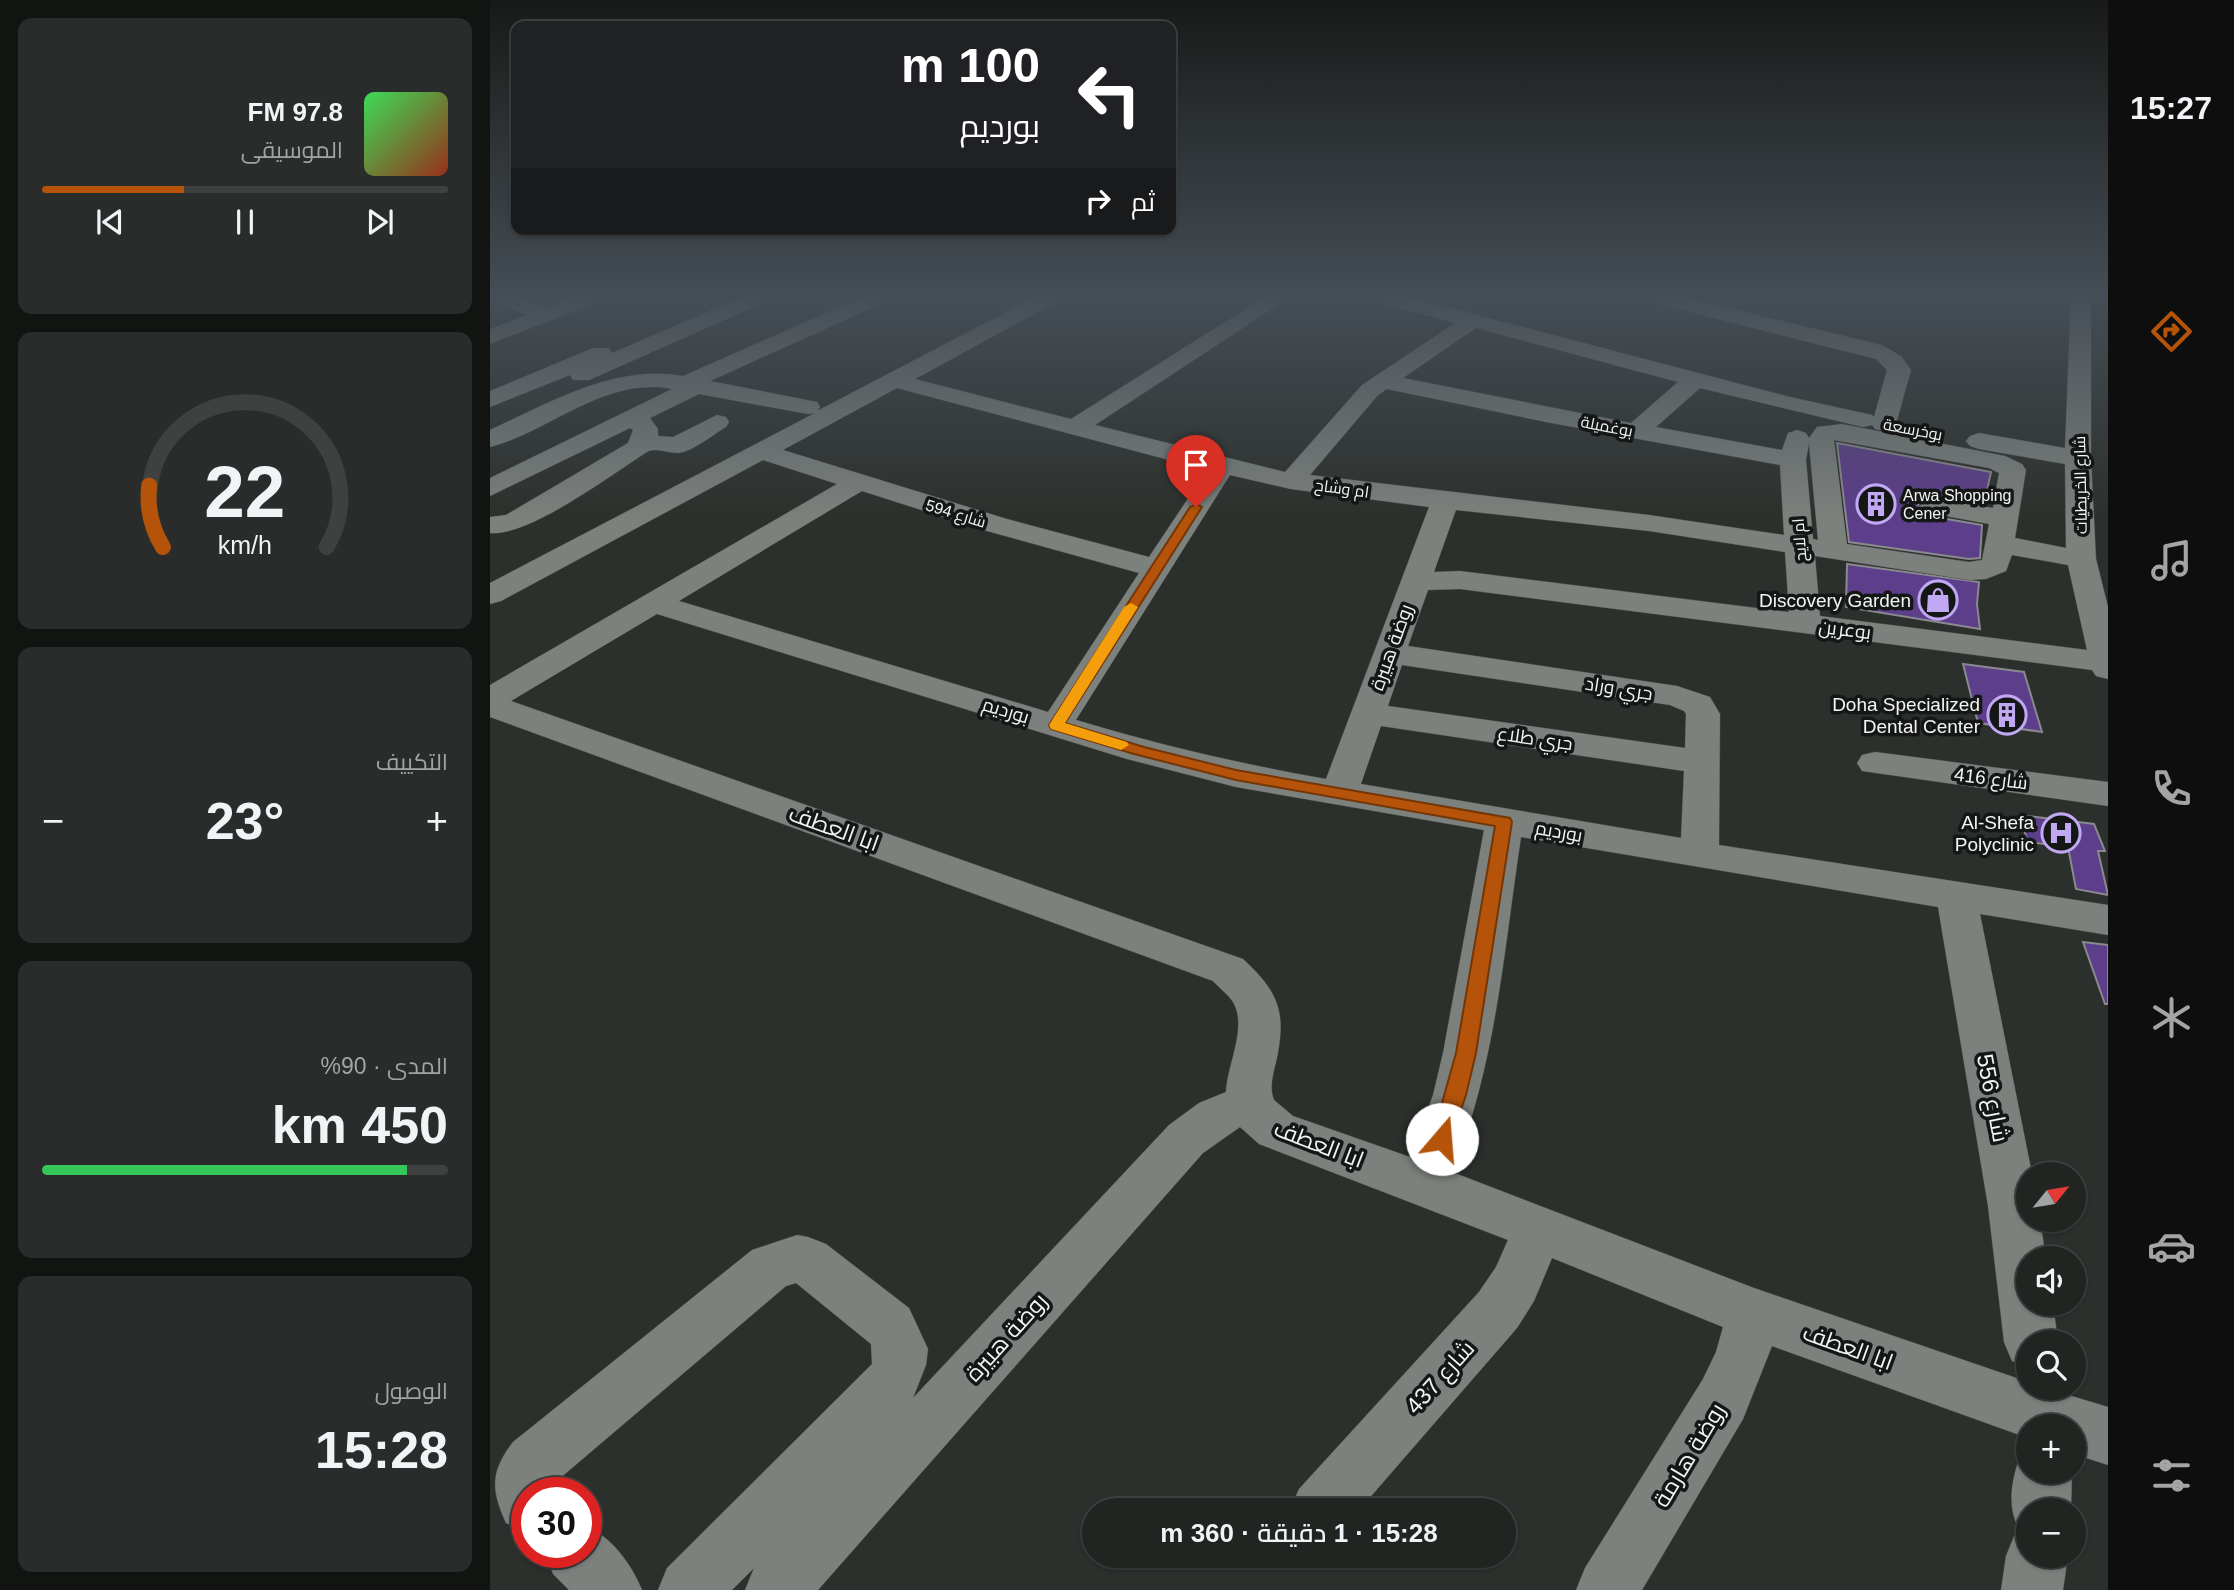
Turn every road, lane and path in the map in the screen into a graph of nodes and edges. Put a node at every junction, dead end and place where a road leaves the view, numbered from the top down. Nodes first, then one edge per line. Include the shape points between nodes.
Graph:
1 (557, 371) edge
2 (590, 371) edge
3 (720, 371) edge
4 (910, 371) edge
5 (1162, 371) edge
6 (1396, 371) edge
7 (1666, 371) edge
8 (1899, 371) edge
9 (2083, 371) edge
10 (1696, 379) junction
11 (893, 380) junction
12 (1381, 381) junction
13 (690, 385) junction
14 (490, 400) edge
15 (1788, 404) junction
16 (808, 407) dead end
17 (1815, 410) junction
18 (490, 415) edge
19 (717, 422) dead end
20 (1884, 424) junction
21 (1074, 428) junction
22 (635, 431) junction
23 (1636, 432) junction
24 (490, 439) edge
25 (1941, 443) junction
26 (760, 451) junction
27 (1793, 458) junction
28 (1223, 466) junction
29 (2078, 470) junction
30 (2014, 472) junction
31 (1292, 481) junction
32 (859, 482) junction
33 (490, 488) edge
34 (1936, 500) dead end
35 (1445, 501) junction
36 (2004, 523) junction
37 (490, 525) edge
38 (1800, 546) junction
39 (1833, 551) junction
40 (2091, 567) edge
41 (1155, 568) junction
42 (1417, 574) junction
43 (490, 595) edge
44 (655, 603) junction
45 (1805, 624) junction
46 (1388, 653) junction
47 (2107, 666) edge
48 (490, 699) edge
49 (490, 705) edge
50 (1367, 714) junction
51 (1056, 725) junction
52 (1703, 762) junction
53 (1875, 763) dead end
54 (1339, 794) junction
55 (2108, 794) edge
56 (1504, 822) junction
57 (1700, 855) junction
58 (1956, 896) junction
59 (2108, 920) edge
60 (1249, 1104) junction
61 (1423, 1183) junction
62 (1538, 1230) junction
63 (1754, 1314) junction
64 (2029, 1330) edge
65 (2019, 1414) edge
66 (2086, 1432) edge
67 (2108, 1436) edge
68 (524, 1477) edge
69 (1331, 1498) edge
70 (590, 1568) edge
71 (2035, 1568) edge
72 (611, 1590) edge
73 (689, 1590) edge
74 (776, 1590) edge
75 (1607, 1590) edge
76 (2032, 1590) edge

1 - 14 street
2 - 18 street
3 - 13 street
4 - 11 street
5 - 21 street
6 - 12 street
7 - 10 street, بوخرسعة
8 - 20 street
9 - 29 street, شارع الخريطيات
10 - 15 street, بوخرسعة
10 - 23 street
11 - 21 street, ام وشاح
11 - 26 street
12 - 23 street, بوغميلة
12 - 31 street via 1360,399
13 - 16 street
13 - 22 street
13 - 24 street via 652,379 619,383
15 - 17 street, بوخرسعة
15 - 27 street, ام لايح via 1781,430 1784,446
17 - 20 street, بوخرسعة
17 - 27 street, ام لايح via 1800,425
19 - 22 street via 678,444
20 - 25 street, بوخرسعة
21 - 28 street, ام وشاح
22 - 33 street
22 - 37 street via 629,454 516,521
23 - 27 street, بوغميلة
25 - 29 street, بوخرسعة
25 - 30 street via 2002,463
25 - 39 street via 1836,431 1823,434
26 - 32 street, شارع 594
26 - 43 street
27 - 38 street, ام لايح
28 - 31 street, ام وشاح
28 - 41 street
29 - 30 street
29 - 40 street, شارع الخريطيات
30 - 36 street
31 - 35 street, ام وشاح
32 - 41 street, شارع 594
32 - 44 street
34 - 36 street
35 - 38 street, ام وشاح via 1608,518
35 - 42 street, روضة هبيرة
36 - 39 street, ام وشاح via 1996,565 1978,571
36 - 40 street
38 - 39 street, ام وشاح
38 - 45 street, ام لايح
40 - 47 street, شارع الخريطيات
41 - 51 street
42 - 45 street, بوعرين
42 - 46 street, روضة هبيرة
44 - 48 street
44 - 51 street, بورديم
45 - 47 street, بوعرين
46 - 50 street, روضة هبيرة
46 - 52 street, جري وراد via 1685,698 1698,704 1703,714
49 - 60 street, ابا العطف via 1228,970 1251,991 1261,1019 1246,1091
50 - 52 street, جري طلاع
50 - 54 street, روضة هبيرة
51 - 54 street, بورديم via 1187,763
52 - 57 street, جري وراد
53 - 55 street, شارع 416
54 - 56 street, بورديم
56 - 57 street, بورديم
56 - 61 street via 1461,1074
57 - 58 street, بورديم
58 - 59 street, بورديم
58 - 64 street, شارع 556 via 2013,1206
60 - 61 street, ابا العطف via 1276,1130
60 - 74 street, روضة هبيرة via 1210,1120 1186,1139
61 - 62 street, ابا العطف
62 - 63 street, ابا العطف
62 - 69 street, شارع 437 via 1515,1284 1491,1318
63 - 65 street, ابا العطف
63 - 75 street, روضة هارمة via 1723,1399
66 - 67 street, ابا العطف
68 - 73 street via 538,1458 770,1267 797,1259 808,1261 890,1326 897,1335 901,1359 896,1374 888,1389
70 - 72 street
71 - 76 street

